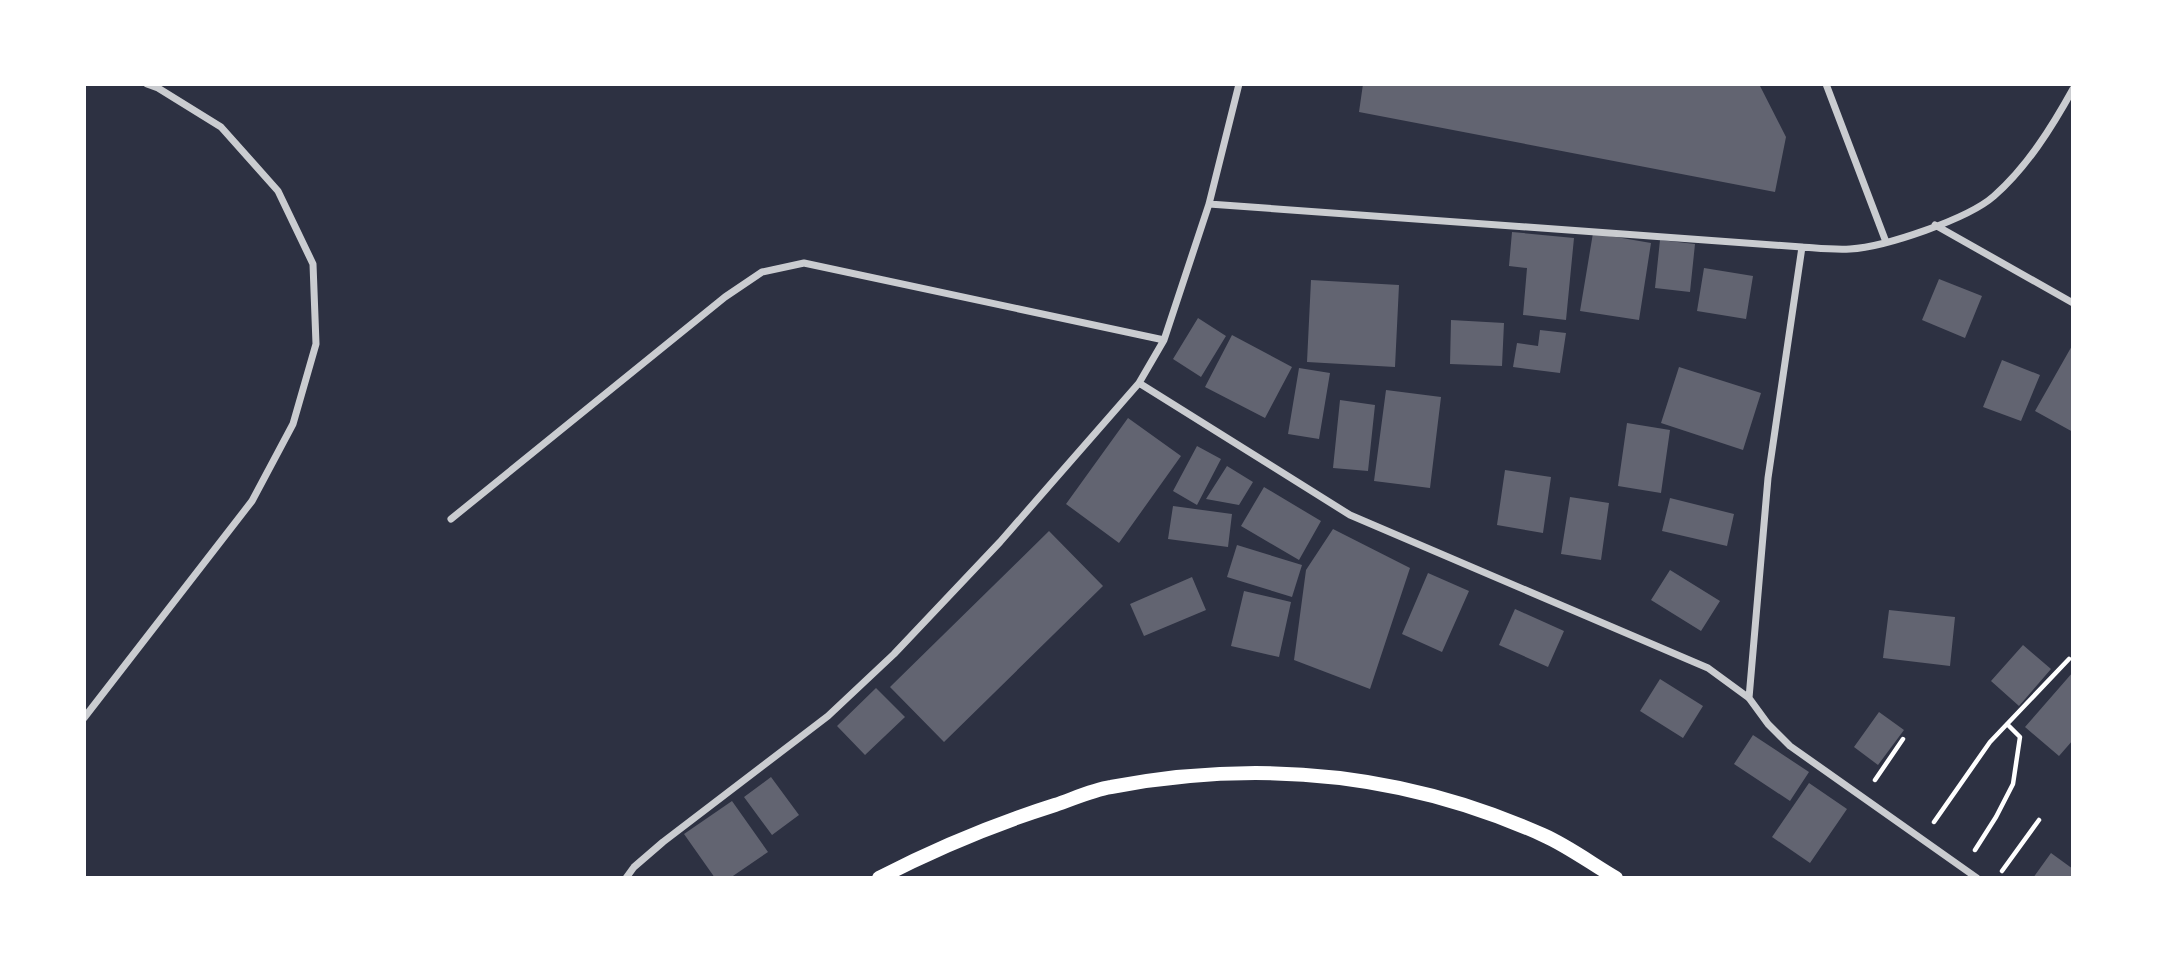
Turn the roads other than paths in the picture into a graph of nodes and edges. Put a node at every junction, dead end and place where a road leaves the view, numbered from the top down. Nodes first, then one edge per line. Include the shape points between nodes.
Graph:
1 (147, 84) edge
2 (1239, 84) edge
3 (1826, 84) edge
4 (2073, 89) edge
5 (1209, 204) junction
6 (1935, 225) junction
7 (1886, 242) junction
8 (1802, 247) junction
9 (2073, 303) edge
10 (1164, 340) junction
11 (1139, 383) junction
12 (451, 519) dead end
13 (1749, 698) junction
14 (84, 718) edge
15 (626, 878) edge
16 (878, 878) edge
17 (1616, 878) edge
18 (1977, 878) edge

1 - 14 street via 221,127 278,191 313,264 316,344 293,424 252,502
2 - 5 street
3 - 7 street
4 - 6 street via 2026,162 1993,198
5 - 8 street
5 - 10 street
6 - 7 street
6 - 9 street
7 - 8 street via 1850,249
8 - 13 street via 1768,478
10 - 11 street
10 - 12 street via 804,262 762,272
11 - 13 street via 1350,515 1708,668
11 - 15 street via 1000,542 894,654 828,716 663,842
13 - 18 street via 1790,746
16 - 17 main road via 1017,817 1108,787 1202,774 1288,773 1377,782 1461,804 1544,836

